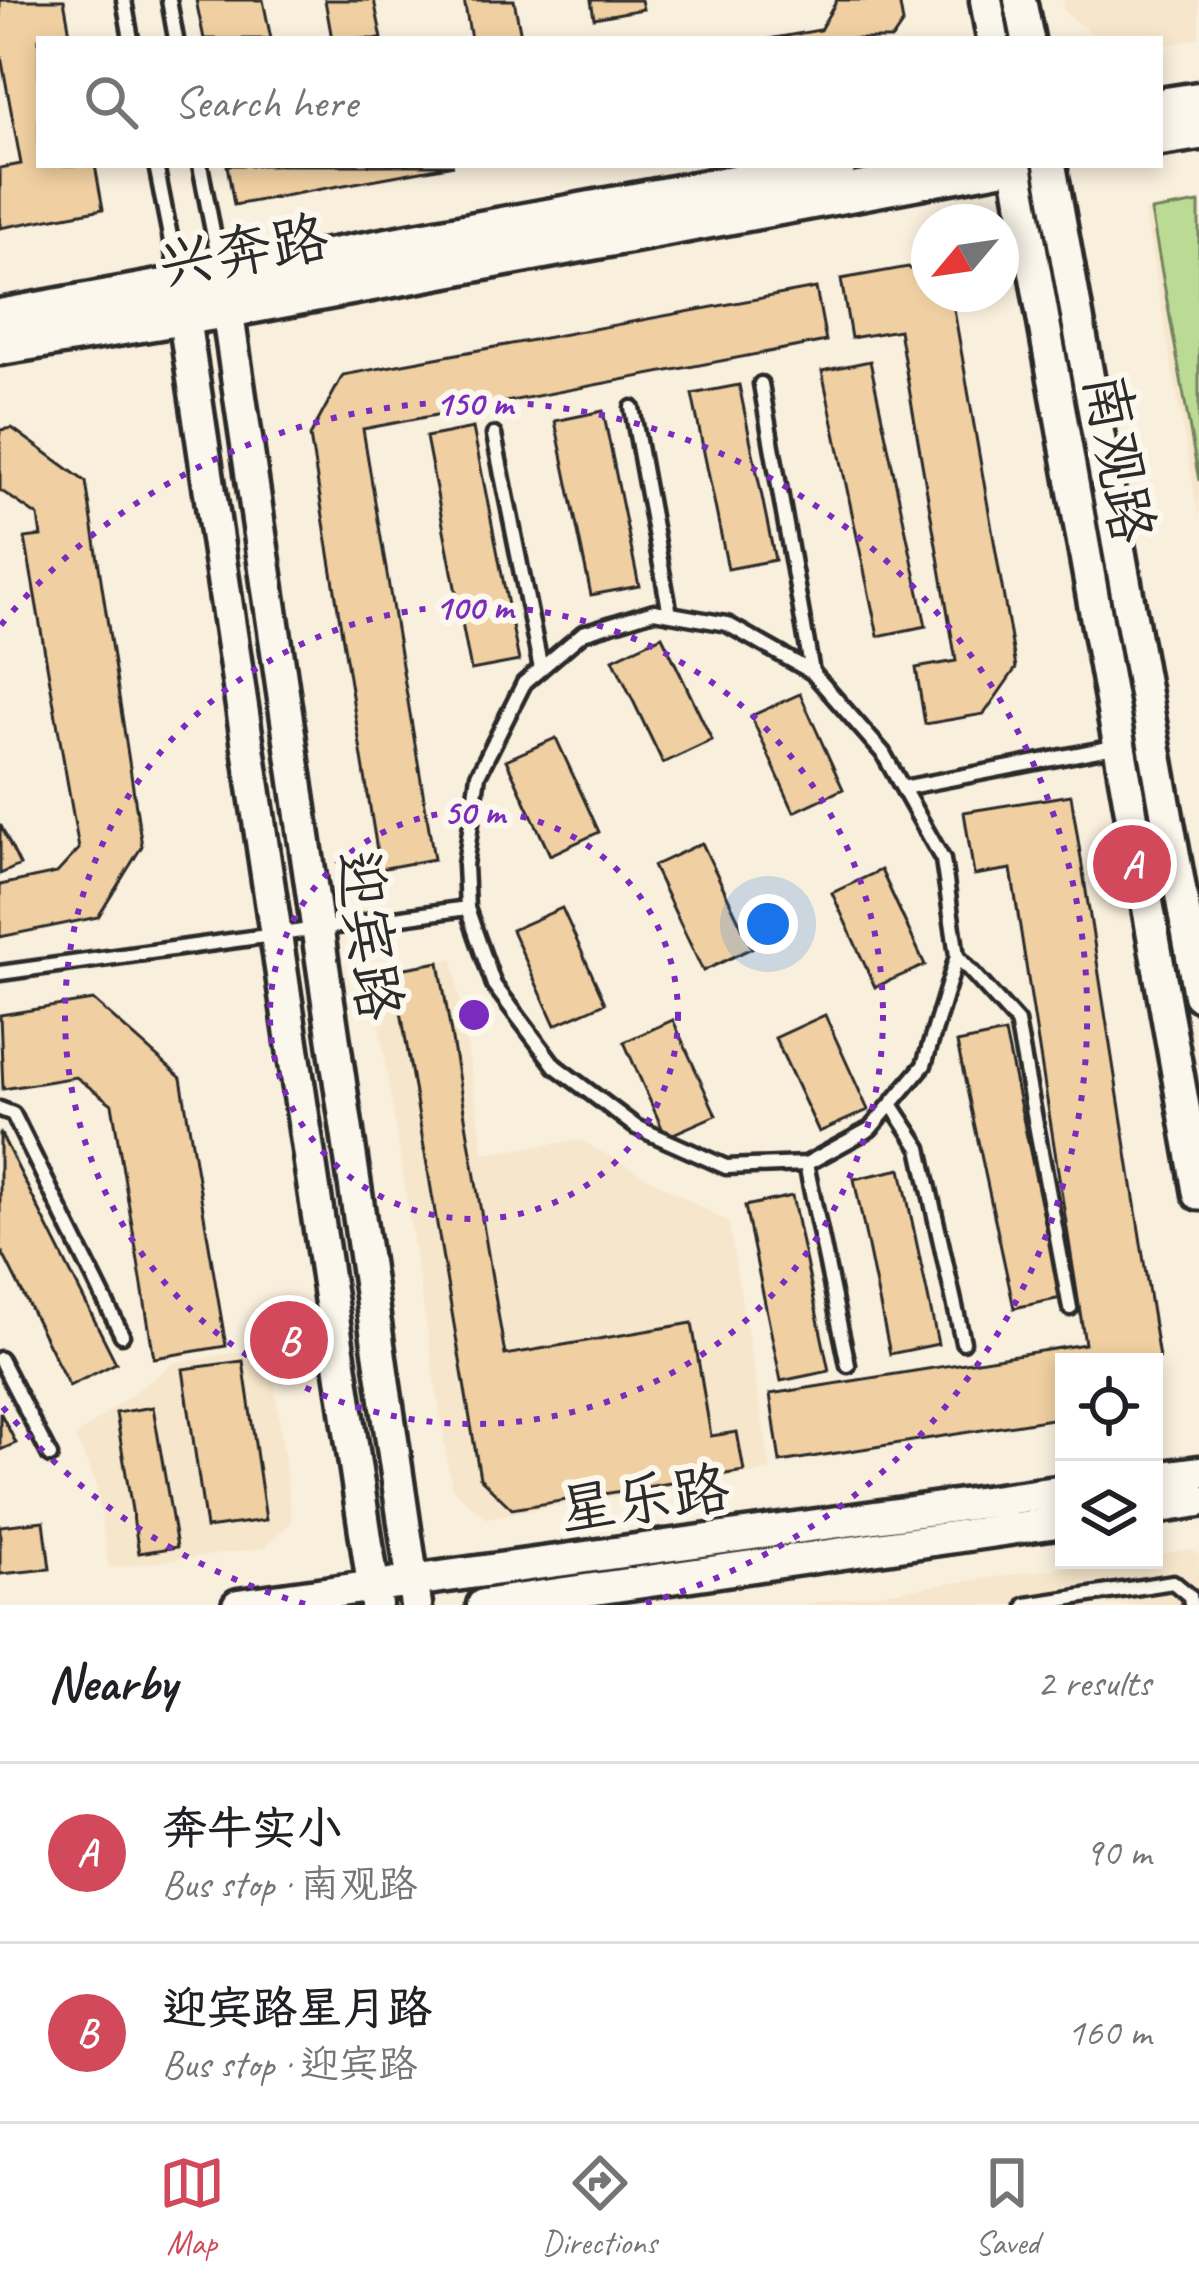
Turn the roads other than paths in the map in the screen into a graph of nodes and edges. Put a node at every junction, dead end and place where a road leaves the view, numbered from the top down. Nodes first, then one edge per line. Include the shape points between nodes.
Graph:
1 (124, 0) edge
2 (169, 0) edge
3 (986, 0) edge
4 (1020, 0) edge
5 (130, 36) edge
6 (175, 36) edge
7 (992, 36) edge
8 (1027, 36) edge
9 (1199, 101) edge
10 (1163, 107) edge
11 (1199, 131) edge
12 (1163, 137) edge
13 (157, 168) edge
14 (201, 168) edge
15 (823, 168) edge
16 (981, 168) edge
17 (1017, 168) edge
18 (1051, 168) edge
19 (225, 294) junction
20 (182, 301) junction
21 (0, 318) edge
22 (0, 346) edge
23 (761, 384) dead end
24 (632, 408) dead end
25 (494, 435) dead end
26 (670, 614) junction
27 (541, 669) junction
28 (812, 672) junction
29 (1119, 746) junction
30 (903, 788) junction
31 (467, 908) junction
32 (317, 926) junction
33 (1193, 927) edge
34 (276, 932) junction
35 (957, 956) junction
36 (0, 973) edge
37 (1199, 995) edge
38 (891, 1104) junction
39 (0, 1109) edge
40 (806, 1164) junction
41 (1199, 1194) edge
42 (1070, 1308) dead end
43 (122, 1335) dead end
44 (964, 1342) dead end
45 (0, 1359) edge
46 (848, 1365) dead end
47 (50, 1456) dead end
48 (1199, 1472) edge
49 (1163, 1477) edge
50 (1055, 1492) edge
51 (1199, 1502) edge
52 (1163, 1507) edge
53 (1055, 1522) edge
54 (414, 1593) edge
55 (374, 1597) edge
56 (238, 1605) edge
57 (482, 1605) edge
58 (1026, 1605) edge
59 (1191, 1605) edge

1 - 5 lane
2 - 6 lane
3 - 7 street
4 - 8 street
9 - 10 main road
11 - 12 main road
13 - 20 lane
14 - 19 lane
15 - 19 main road
16 - 19 main road, 兴奔路
17 - 29 street, 南观路
18 - 33 street, 南观路
19 - 20 main road, 兴奔路
19 - 32 street, 迎宾路
20 - 21 main road
20 - 22 main road, 兴奔路
20 - 34 street, 迎宾路
23 - 28 lane
24 - 26 lane
25 - 27 lane
26 - 27 lane via 654,611 584,633
26 - 28 lane via 727,624
27 - 31 lane via 524,683 478,775
28 - 30 lane
29 - 30 lane
29 - 41 street, 南观路
30 - 35 lane via 943,860
31 - 32 lane
31 - 40 lane via 494,985 556,1066 588,1091 636,1127 726,1167
32 - 34 lane
32 - 54 street, 迎宾路
33 - 37 street, 南观路
34 - 36 lane
34 - 55 street, 迎宾路
35 - 38 lane via 923,1065
35 - 42 lane via 1018,1022
38 - 40 lane via 870,1130
38 - 44 lane via 920,1148
39 - 43 lane via 13,1114
40 - 46 lane
45 - 47 lane
48 - 49 street
50 - 54 street, 星乐路
51 - 52 street
53 - 57 street, 星乐路
54 - 55 street, 星乐路
55 - 56 street, 星乐路
58 - 59 lane via 1173,1582

